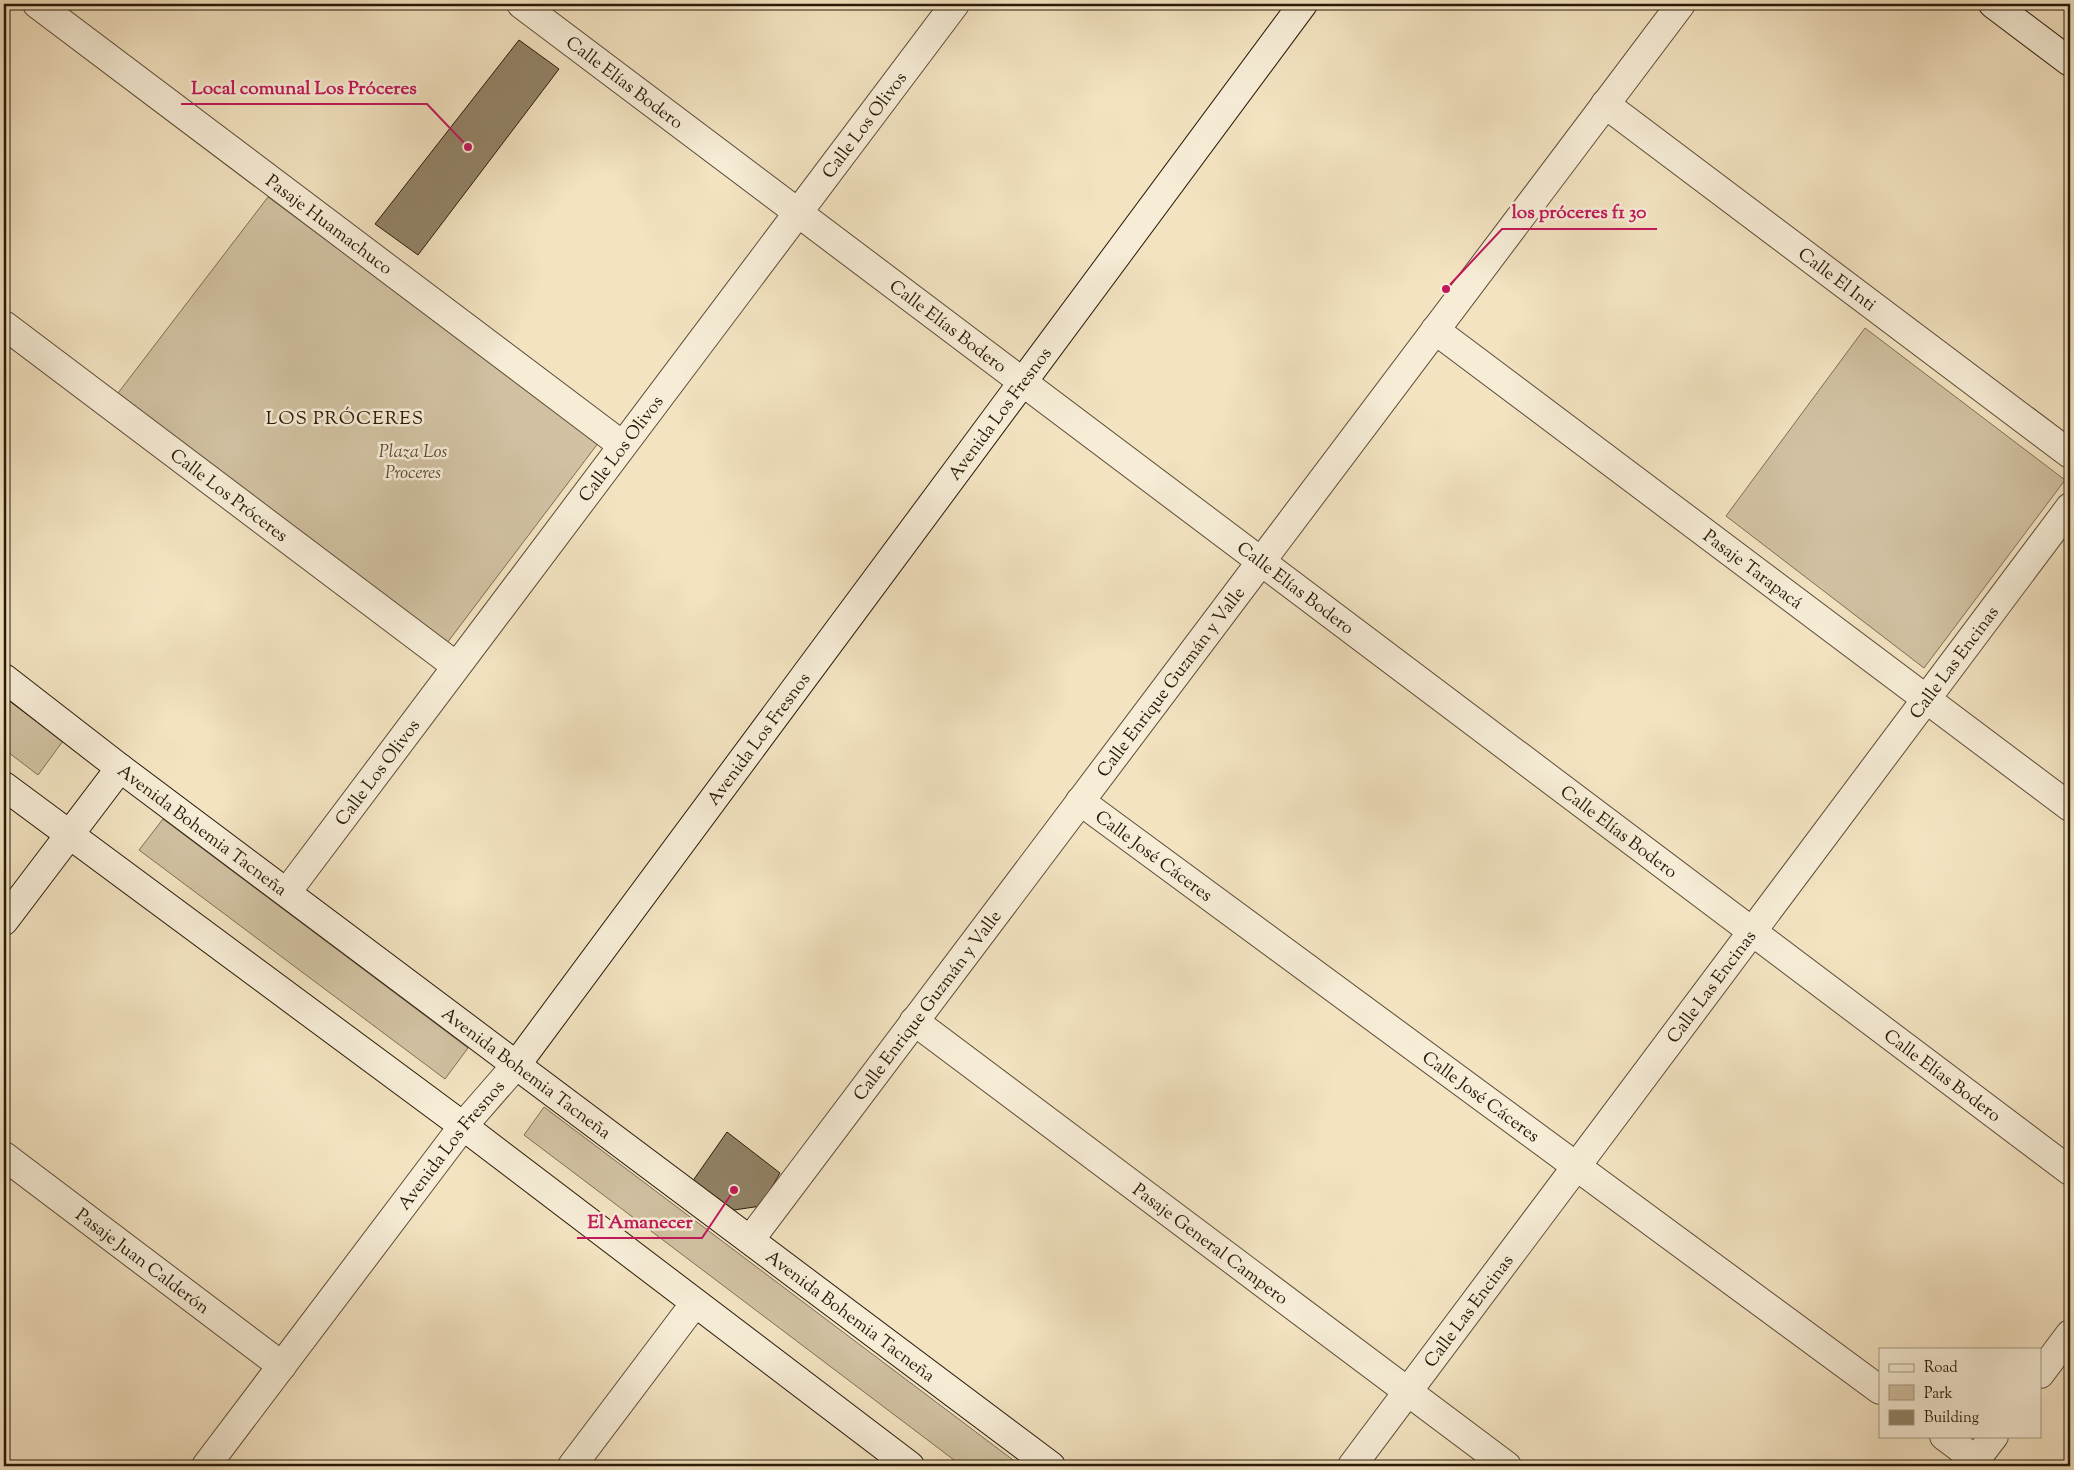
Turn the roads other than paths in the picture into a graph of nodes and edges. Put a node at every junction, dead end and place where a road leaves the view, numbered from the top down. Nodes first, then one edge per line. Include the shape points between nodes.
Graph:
1 (37, 4) edge
2 (521, 4) edge
3 (955, 4) edge
4 (1303, 4) edge
5 (1681, 4) edge
6 (1992, 4) edge
7 (2069, 59) edge
8 (1606, 104) junction
9 (799, 213) junction
10 (4, 325) edge
11 (1435, 330) junction
12 (1023, 382) junction
13 (622, 445) junction
14 (2070, 454) edge
15 (2070, 507) edge
16 (1261, 561) junction
17 (456, 666) junction
18 (4, 678) edge
19 (1926, 700) junction
20 (120, 768) junction
21 (4, 786) edge
22 (1080, 801) junction
23 (2070, 806) edge
24 (69, 835) junction
25 (287, 892) junction
26 (4, 921) edge
27 (1752, 932) junction
28 (914, 1021) junction
29 (517, 1064) junction
30 (463, 1126) junction
31 (4, 1156) edge
32 (1576, 1167) junction
33 (2070, 1171) edge
34 (750, 1240) junction
35 (695, 1303) junction
36 (2070, 1334) edge
37 (282, 1366) junction
38 (2042, 1371) edge
39 (1879, 1389) edge
40 (1407, 1393) junction
41 (1946, 1438) edge
42 (1993, 1438) edge
43 (1974, 1463) edge
44 (206, 1466) edge
45 (572, 1466) edge
46 (910, 1466) edge
47 (1051, 1466) edge
48 (1352, 1466) edge
49 (1507, 1466) edge

1 - 13 street, Pasaje Huamachuco
2 - 9 street, Calle Elías Bodero
3 - 9 street, Calle Los Olivos
4 - 12 street, Avenida Los Fresnos
5 - 8 street, Calle Enrique Guzmán y Valle
6 - 7 street
8 - 11 street, Calle Enrique Guzmán y Valle
8 - 14 street, Calle El Inti
9 - 12 street, Calle Elías Bodero
9 - 13 street, Calle Los Olivos
10 - 17 street, Calle Los Próceres
11 - 16 street, Calle Enrique Guzmán y Valle
11 - 19 street, Pasaje Tarapacá
12 - 16 street, Calle Elías Bodero
12 - 29 street, Avenida Los Fresnos
13 - 17 street, Calle Los Olivos
15 - 19 street, Calle Las Encinas
16 - 22 street, Calle Enrique Guzmán y Valle
16 - 27 street, Calle Elías Bodero
17 - 25 street, Calle Los Olivos
18 - 20 street, Avenida Bohemia Tacneña
19 - 23 street, Pasaje Tarapacá
19 - 27 street, Calle Las Encinas
20 - 24 street
20 - 25 street, Avenida Bohemia Tacneña
21 - 24 street
22 - 28 street, Calle Enrique Guzmán y Valle
22 - 32 street, Calle José Cáceres
24 - 26 street
24 - 30 street
25 - 29 street, Avenida Bohemia Tacneña
27 - 32 street, Calle Las Encinas
27 - 33 street, Calle Elías Bodero
28 - 34 street, Calle Enrique Guzmán y Valle
28 - 40 street, Pasaje General Campero
29 - 30 street, Avenida Los Fresnos
29 - 34 street, Avenida Bohemia Tacneña
30 - 35 street
30 - 37 street, Avenida Los Fresnos
31 - 37 street, Pasaje Juan Calderón
32 - 39 street, Calle José Cáceres
32 - 40 street, Calle Las Encinas
34 - 47 street, Avenida Bohemia Tacneña
35 - 45 street
35 - 46 street
36 - 38 street
37 - 44 street, Avenida Los Fresnos
40 - 48 street, Calle Las Encinas
40 - 49 street, Pasaje General Campero
41 - 43 street
42 - 43 street

